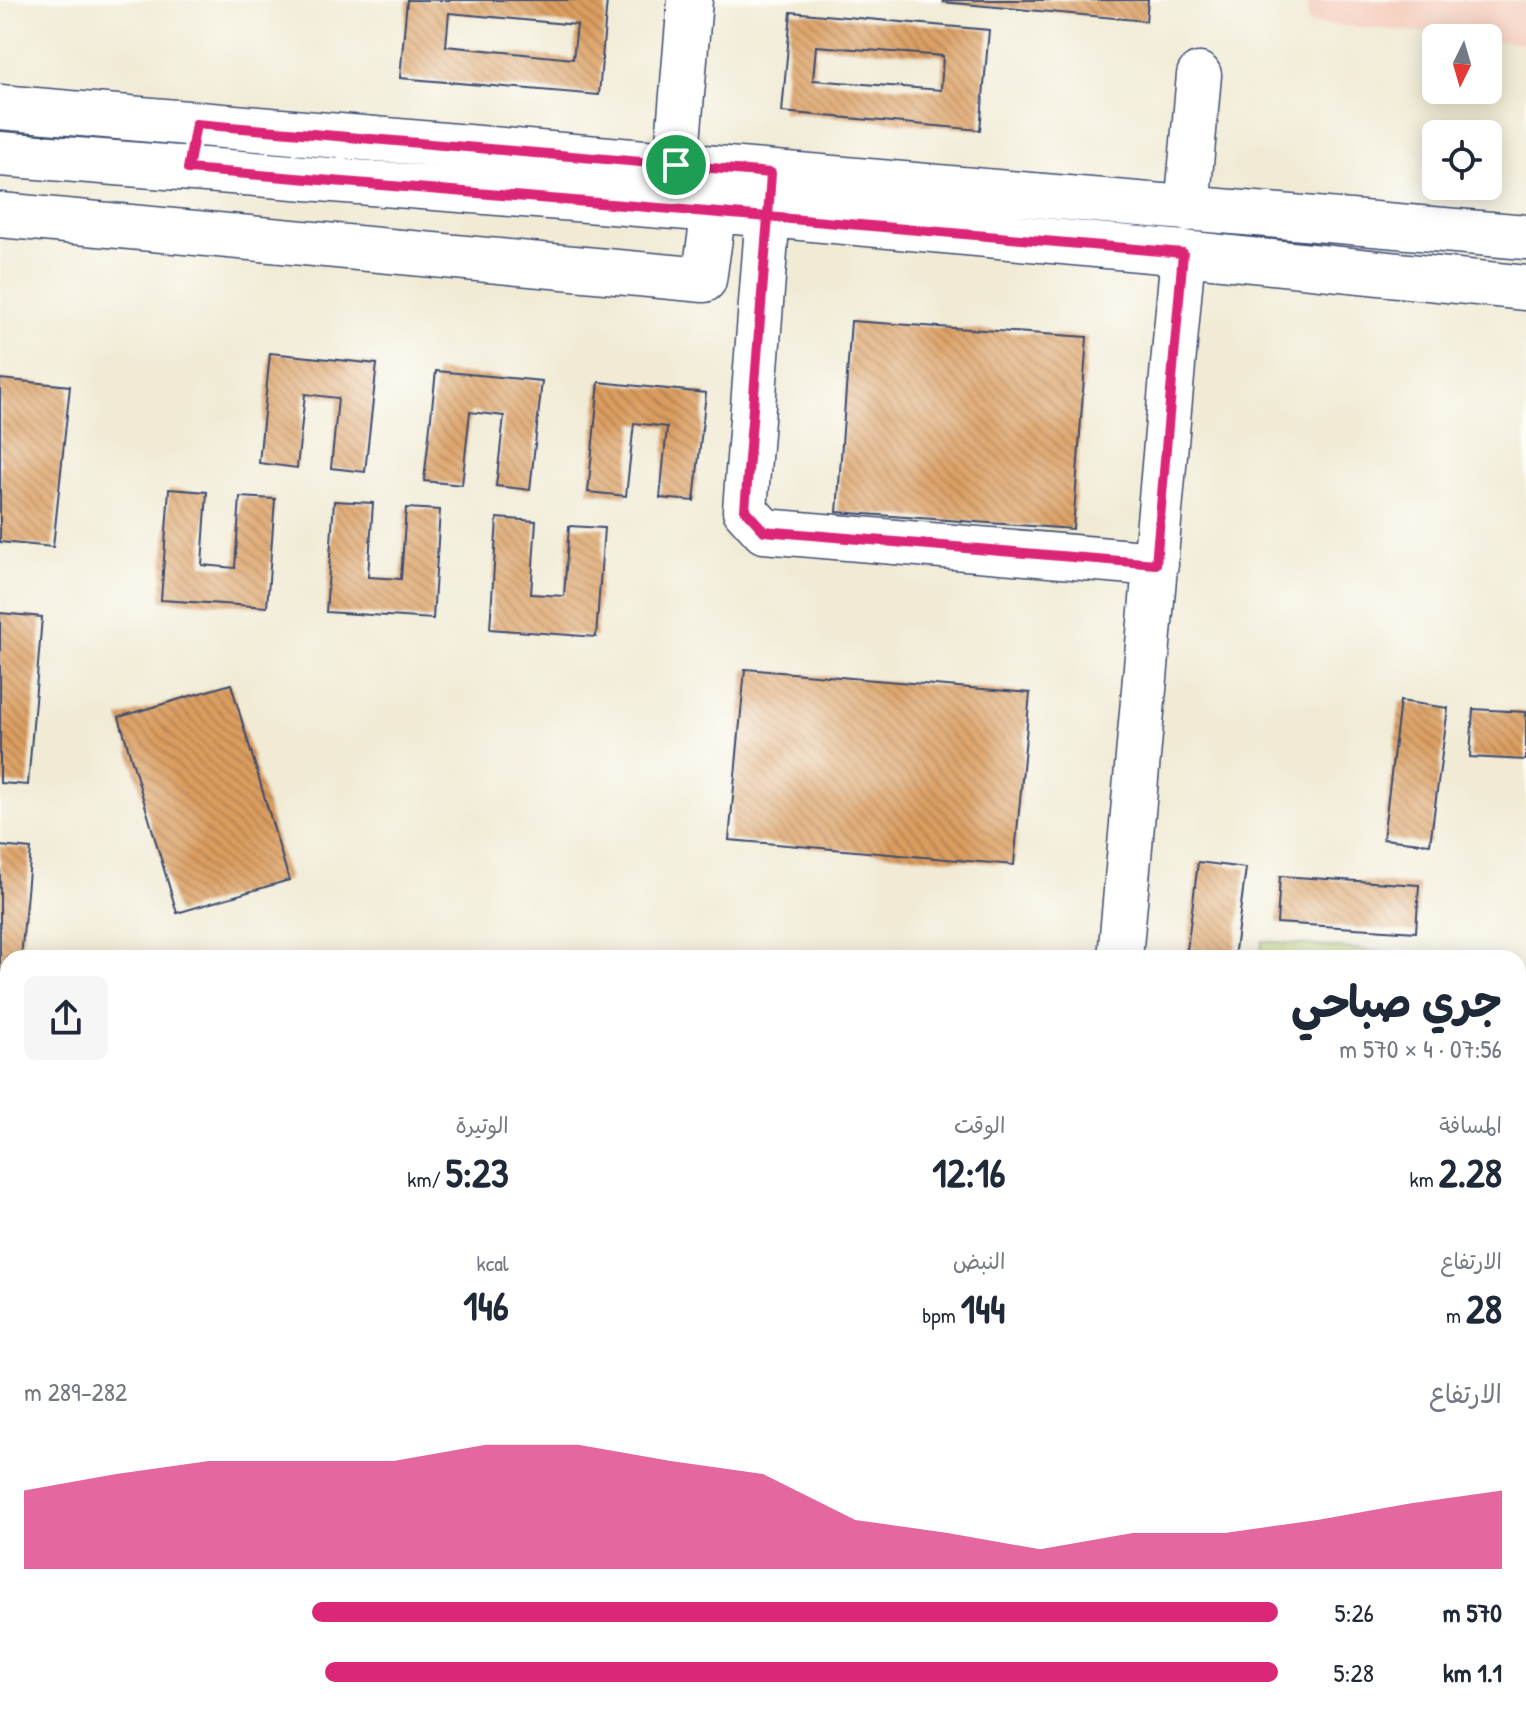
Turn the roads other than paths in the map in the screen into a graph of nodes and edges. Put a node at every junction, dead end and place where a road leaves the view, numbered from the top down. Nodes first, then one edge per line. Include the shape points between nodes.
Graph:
1 (690, 0) edge
2 (1199, 75) dead end
3 (0, 107) edge
4 (196, 124) junction
5 (266, 130) junction
6 (0, 154) edge
7 (676, 165) junction
8 (188, 169) junction
9 (771, 173) junction
10 (267, 175) junction
11 (1187, 209) junction
12 (714, 210) junction
13 (0, 215) edge
14 (768, 217) junction
15 (1526, 237) edge
16 (1183, 253) junction
17 (1526, 288) edge
18 (1156, 564) junction
19 (1121, 950) edge

1 - 7 street
2 - 11 street
3 - 4 street
4 - 5 street
4 - 8 street
5 - 7 street
5 - 10 street
6 - 8 street
7 - 9 street
8 - 10 street
9 - 11 street
9 - 14 street
10 - 12 street
11 - 15 street
12 - 13 street via 704,280
12 - 14 street
14 - 16 street
14 - 18 street via 745,510 764,531
16 - 17 street
16 - 18 street
18 - 19 street

